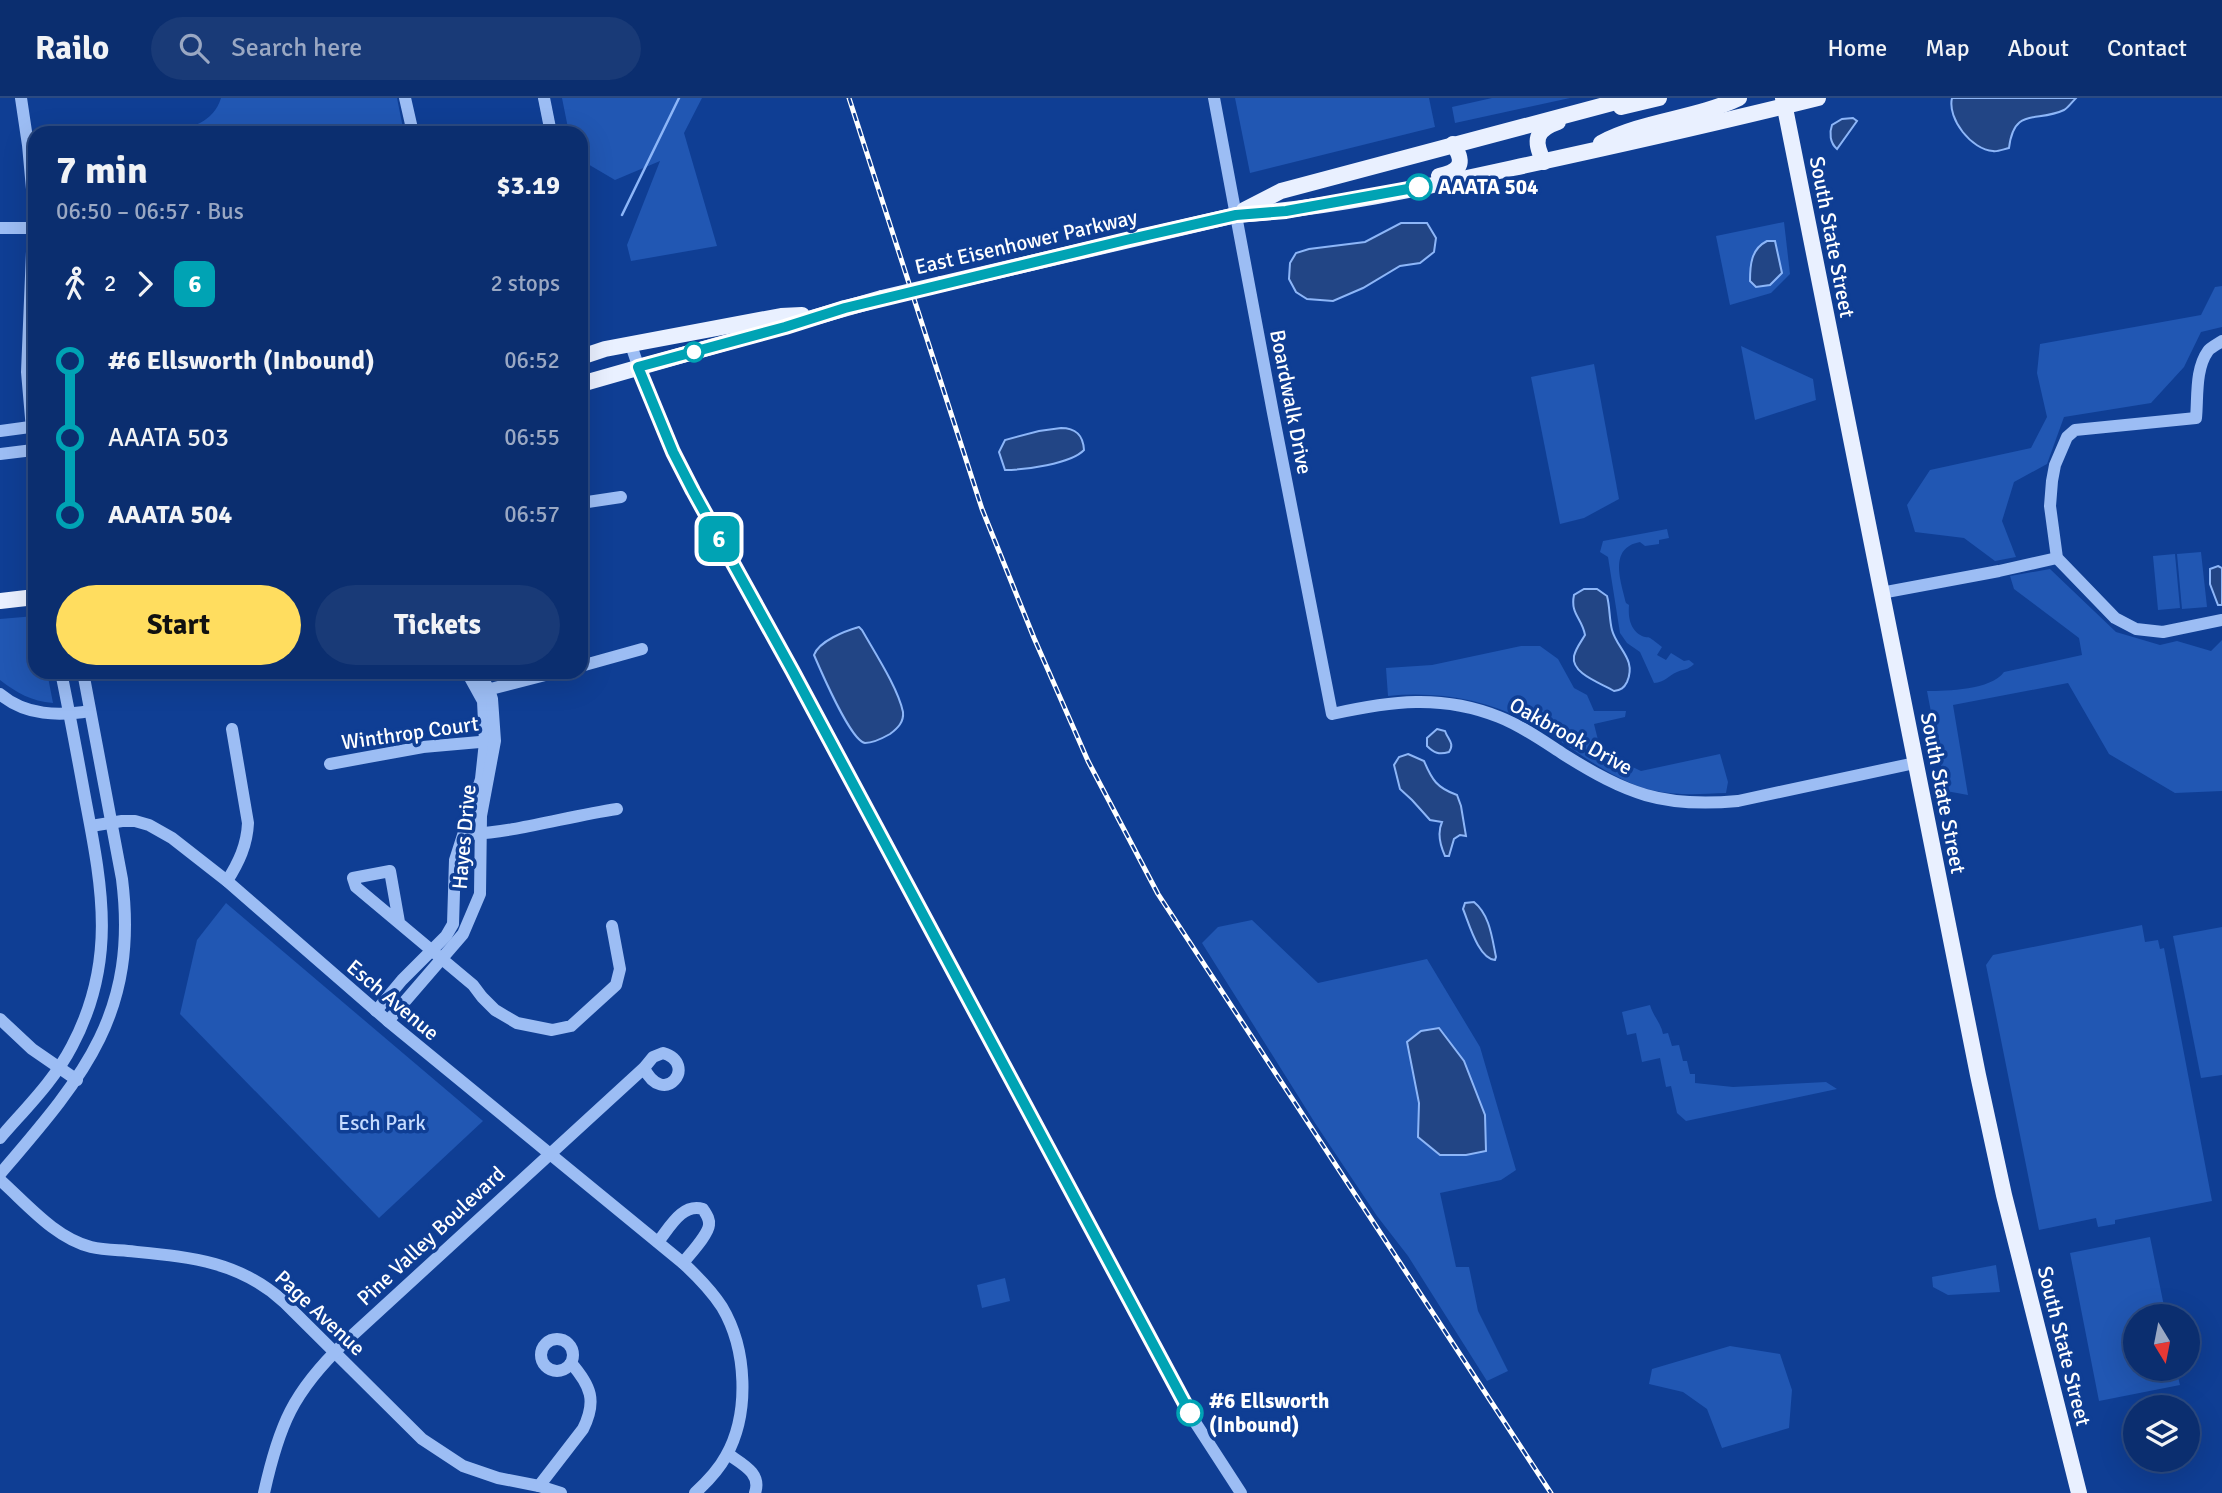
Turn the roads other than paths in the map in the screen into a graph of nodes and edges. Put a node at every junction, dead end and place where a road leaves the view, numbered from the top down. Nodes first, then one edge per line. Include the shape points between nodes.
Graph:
1 (21, 98) edge
2 (405, 98) edge
3 (544, 98) edge
4 (1214, 98) edge
5 (1631, 98) edge
6 (1659, 98) edge
7 (1739, 98) edge
8 (1818, 98) edge
9 (1786, 100) edge
10 (411, 126) edge
11 (550, 126) edge
12 (1453, 144) junction
13 (28, 149) edge
14 (1577, 155) junction
15 (1544, 162) junction
16 (1381, 195) junction
17 (1236, 215) junction
18 (0, 228) edge
19 (28, 228) edge
20 (826, 313) junction
21 (2222, 341) edge
22 (631, 345) junction
23 (28, 348) edge
24 (588, 355) edge
25 (638, 367) junction
26 (588, 382) edge
27 (28, 390) edge
28 (28, 427) edge
29 (0, 431) edge
30 (28, 451) edge
31 (0, 454) edge
32 (621, 497) dead end
33 (588, 502) edge
34 (2057, 558) junction
35 (1881, 593) junction
36 (2, 596) edge
37 (28, 597) edge
38 (2222, 620) edge
39 (642, 649) dead end
40 (588, 664) edge
41 (62, 679) edge
42 (84, 679) edge
43 (473, 679) edge
44 (481, 679) edge
45 (530, 679) edge
46 (484, 691) junction
47 (0, 694) edge
48 (90, 710) junction
49 (69, 714) junction
50 (1332, 714) joint
51 (232, 729) dead end
52 (490, 741) junction
53 (1915, 763) junction
54 (330, 764) dead end
55 (617, 809) dead end
56 (112, 822) junction
57 (91, 826) junction
58 (480, 834) junction
59 (463, 835) junction
60 (227, 881) junction
61 (400, 922) junction
62 (612, 926) dead end
63 (437, 953) junction
64 (376, 1011) junction
65 (0, 1019) edge
66 (388, 1021) junction
67 (59, 1067) junction
68 (645, 1068) dead end
69 (78, 1080) junction
70 (0, 1138) edge
71 (549, 1154) junction
72 (0, 1174) edge
73 (0, 1180) edge
74 (658, 1242) junction
75 (683, 1263) junction
76 (335, 1352) junction
77 (571, 1363) dead end
78 (728, 1454) junction
79 (539, 1486) junction
80 (705, 1490) edge
81 (264, 1493) edge
82 (561, 1493) edge
83 (755, 1493) edge
84 (1241, 1493) edge
85 (2080, 1493) edge

1 - 13 street
2 - 10 street
3 - 11 street
4 - 17 street, Boardwalk Drive
5 - 12 main road, East Eisenhower Parkway
6 - 15 main road via 1555,122 1537,137
7 - 14 main road via 1620,133
8 - 9 main road, East Eisenhower Parkway
9 - 14 main road, East Eisenhower Parkway
9 - 35 main road, South State Street
12 - 16 main road via 1460,164 1452,173 1398,183
12 - 17 main road, East Eisenhower Parkway via 1282,191
14 - 15 main road, East Eisenhower Parkway
15 - 16 main road, East Eisenhower Parkway
16 - 17 main road, East Eisenhower Parkway
17 - 20 main road, East Eisenhower Parkway, bridge
17 - 50 street, Boardwalk Drive
18 - 19 street
20 - 22 main road, East Eisenhower Parkway via 781,316
20 - 25 main road, East Eisenhower Parkway
21 - 34 street via 2209,350 2202,365 2196,418 2075,430 2067,437 2052,481 2050,506
22 - 24 main road, East Eisenhower Parkway
22 - 25 street
23 - 27 street
25 - 26 main road, East Eisenhower Parkway
25 - 84 street via 693,491 1193,1419
28 - 29 street
30 - 31 street
32 - 33 street
34 - 35 street
34 - 38 street via 2115,618 2136,629 2163,632
35 - 53 main road, South State Street
36 - 37 main road
39 - 40 street
41 - 49 street
42 - 48 street
43 - 46 street, Hayes Drive
44 - 46 street, Hayes Drive
45 - 46 street
46 - 52 street, Hayes Drive
47 - 49 street via 31,710
48 - 49 street
48 - 56 street
49 - 57 street
50 - 53 street, Oakbrook Drive via 1403,701 1473,709 1527,731 1607,781 1673,802 1738,800
51 - 60 street via 248,823 244,850
52 - 54 street, Winthrop Court via 423,747
52 - 58 street, Hayes Drive
52 - 59 street, Hayes Drive
53 - 85 main road, South State Street via 2004,1195
55 - 58 street
56 - 57 street, Esch Avenue
56 - 60 street, Esch Avenue via 149,825
56 - 69 street via 126,908 122,975 106,1027
57 - 67 street via 103,915 101,956 83,1023
58 - 59 street
58 - 63 street, Hayes Drive via 480,894 463,934
59 - 63 street, Hayes Drive via 455,860 453,923
60 - 64 street, Esch Avenue
61 - 61 street via 356,887 353,878 390,871
61 - 63 street
62 - 63 street via 620,969 616,985 570,1026 552,1030 517,1023 495,1010
63 - 64 street, Hayes Drive via 401,979
63 - 66 street, Hayes Drive
64 - 66 street, Esch Avenue
65 - 67 street
66 - 71 street, Esch Avenue
67 - 69 street
67 - 70 street
68 - 71 street, Pine Valley Boulevard
69 - 72 street
71 - 74 street, Esch Avenue
71 - 76 street, Pine Valley Boulevard
73 - 76 street, Page Avenue via 52,1227 91,1247 193,1258 249,1276 268,1287
74 - 75 street, Esch Avenue
74 - 75 street via 687,1208 704,1209 709,1225 706,1233
75 - 78 street, Esch Avenue via 721,1306 735,1337 742,1400
76 - 79 street, Page Avenue via 422,1439 445,1455 498,1478
76 - 81 street, Pine Valley Boulevard via 287,1413
77 - 79 street via 589,1387 587,1420
78 - 80 street, Esch Avenue
78 - 83 street via 752,1472 757,1480
79 - 82 street, Page Avenue

